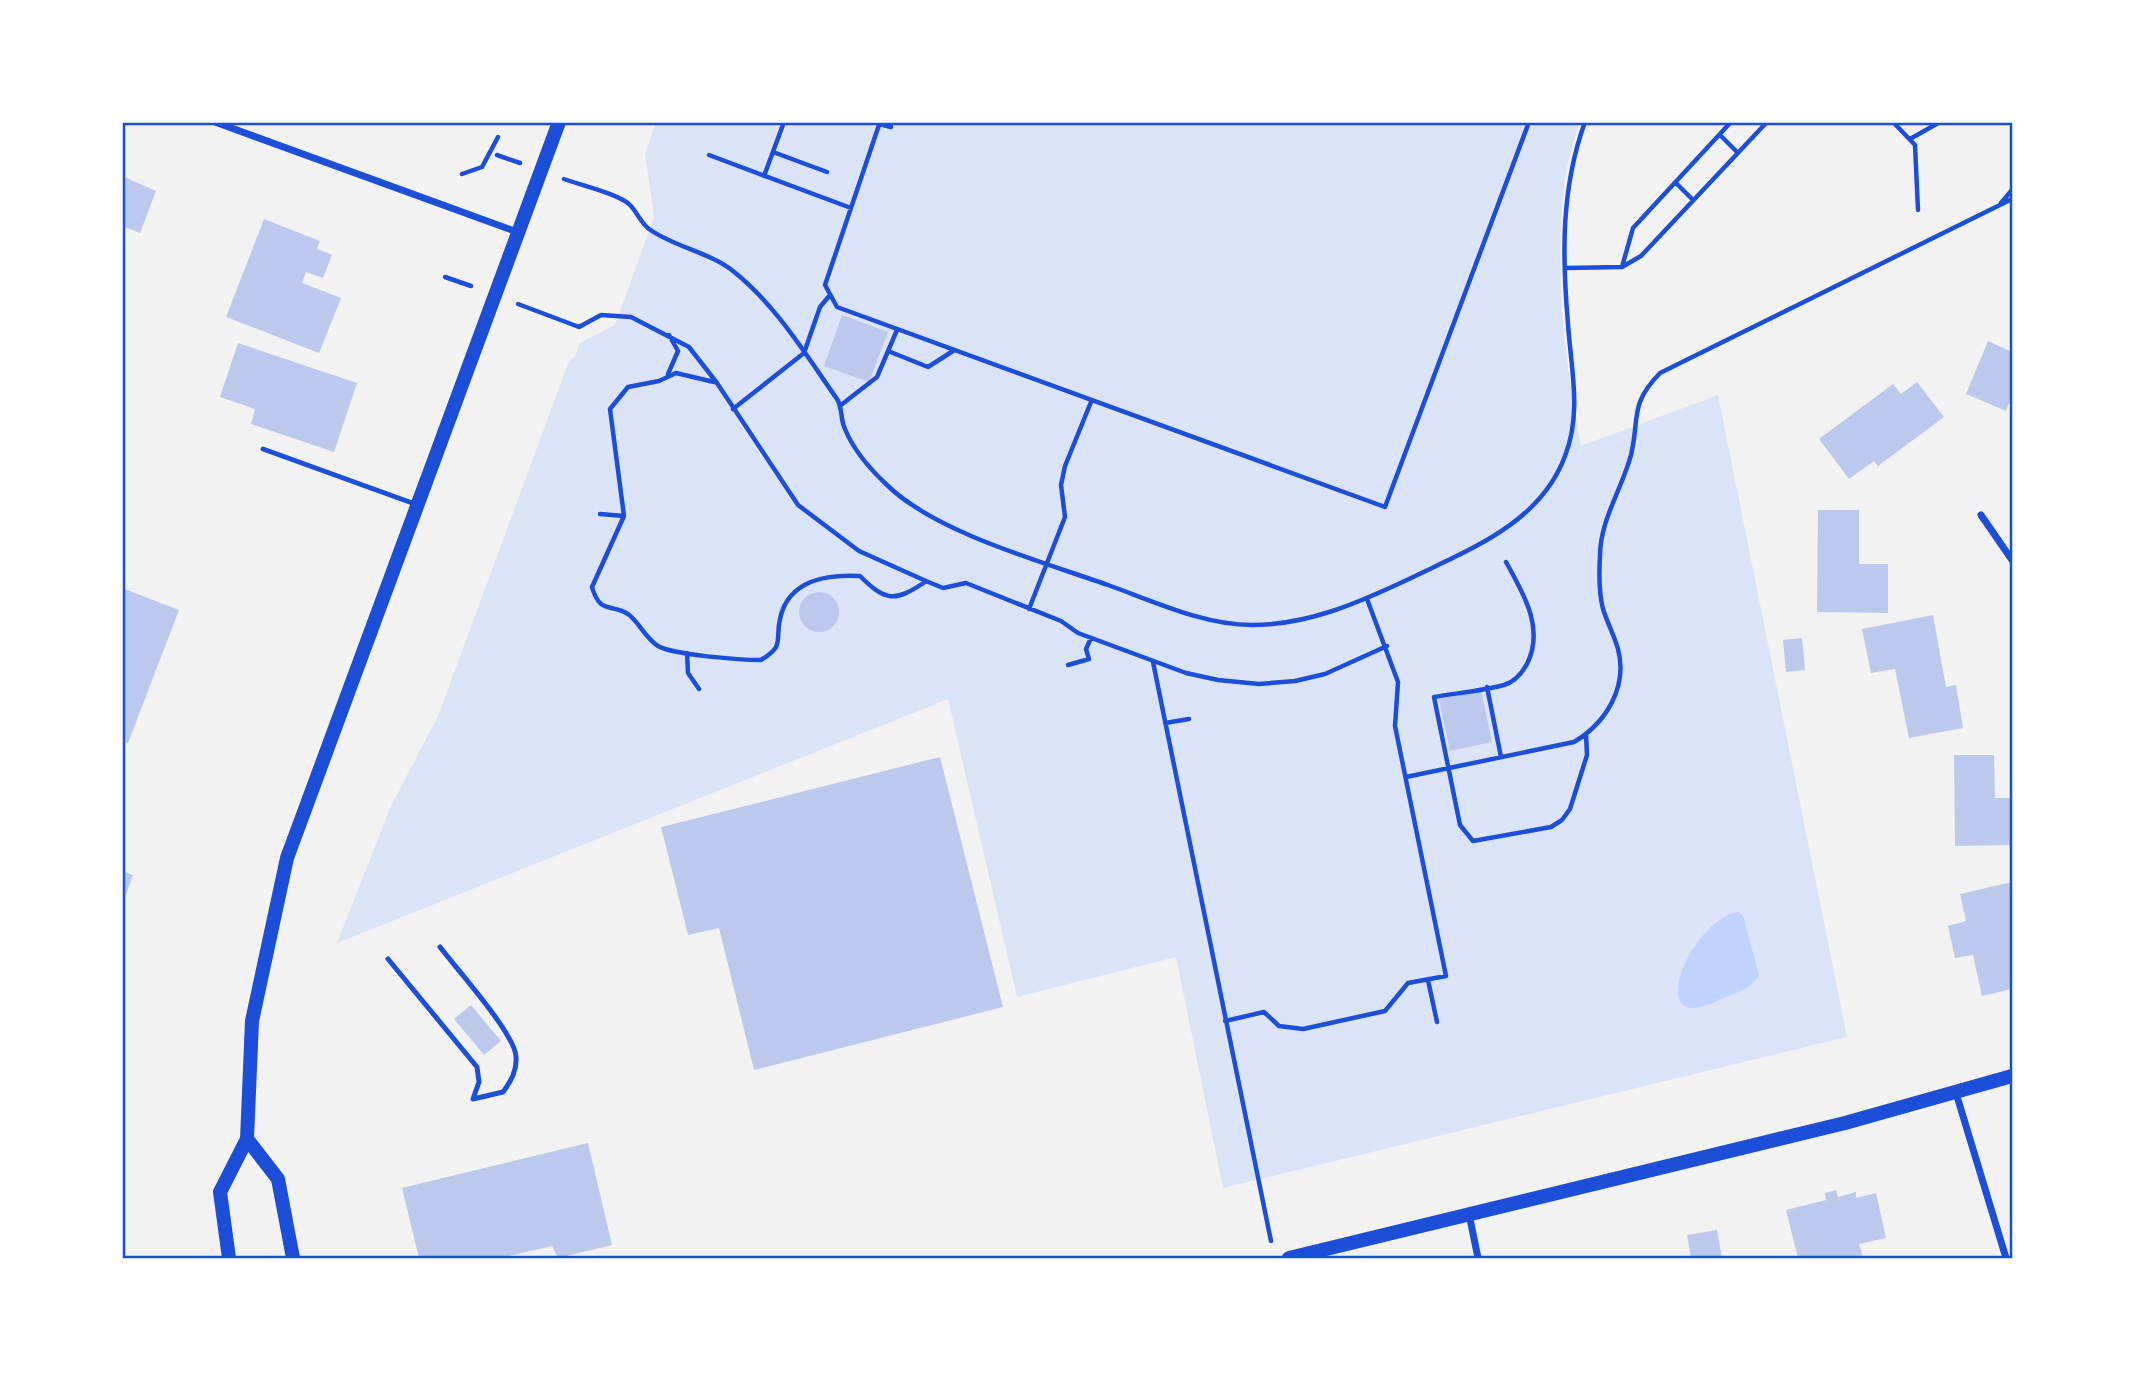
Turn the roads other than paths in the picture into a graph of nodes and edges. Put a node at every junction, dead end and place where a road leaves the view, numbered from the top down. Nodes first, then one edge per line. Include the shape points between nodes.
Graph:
1 (215, 122) edge
2 (559, 122) edge
3 (520, 233) junction
4 (263, 449) dead end
5 (418, 505) junction
6 (1981, 515) dead end
7 (2012, 560) edge
8 (440, 947) dead end
9 (388, 959) dead end
10 (2012, 1076) edge
11 (1956, 1093) junction
12 (247, 1139) junction
13 (1469, 1213) junction
14 (229, 1258) edge
15 (293, 1258) edge
16 (1289, 1258) edge
17 (1478, 1258) edge
18 (2006, 1258) edge

1 - 3 street
2 - 3 main road
3 - 5 main road
4 - 5 lane
5 - 12 main road via 287,858 252,1021
6 - 7 street
8 - 9 lane via 508,1035 517,1054 514,1075 503,1093 473,1099 480,1082 477,1066
10 - 11 main road
11 - 13 main road
11 - 18 street
12 - 14 main road via 220,1192
12 - 15 main road via 278,1179
13 - 16 main road
13 - 17 street

